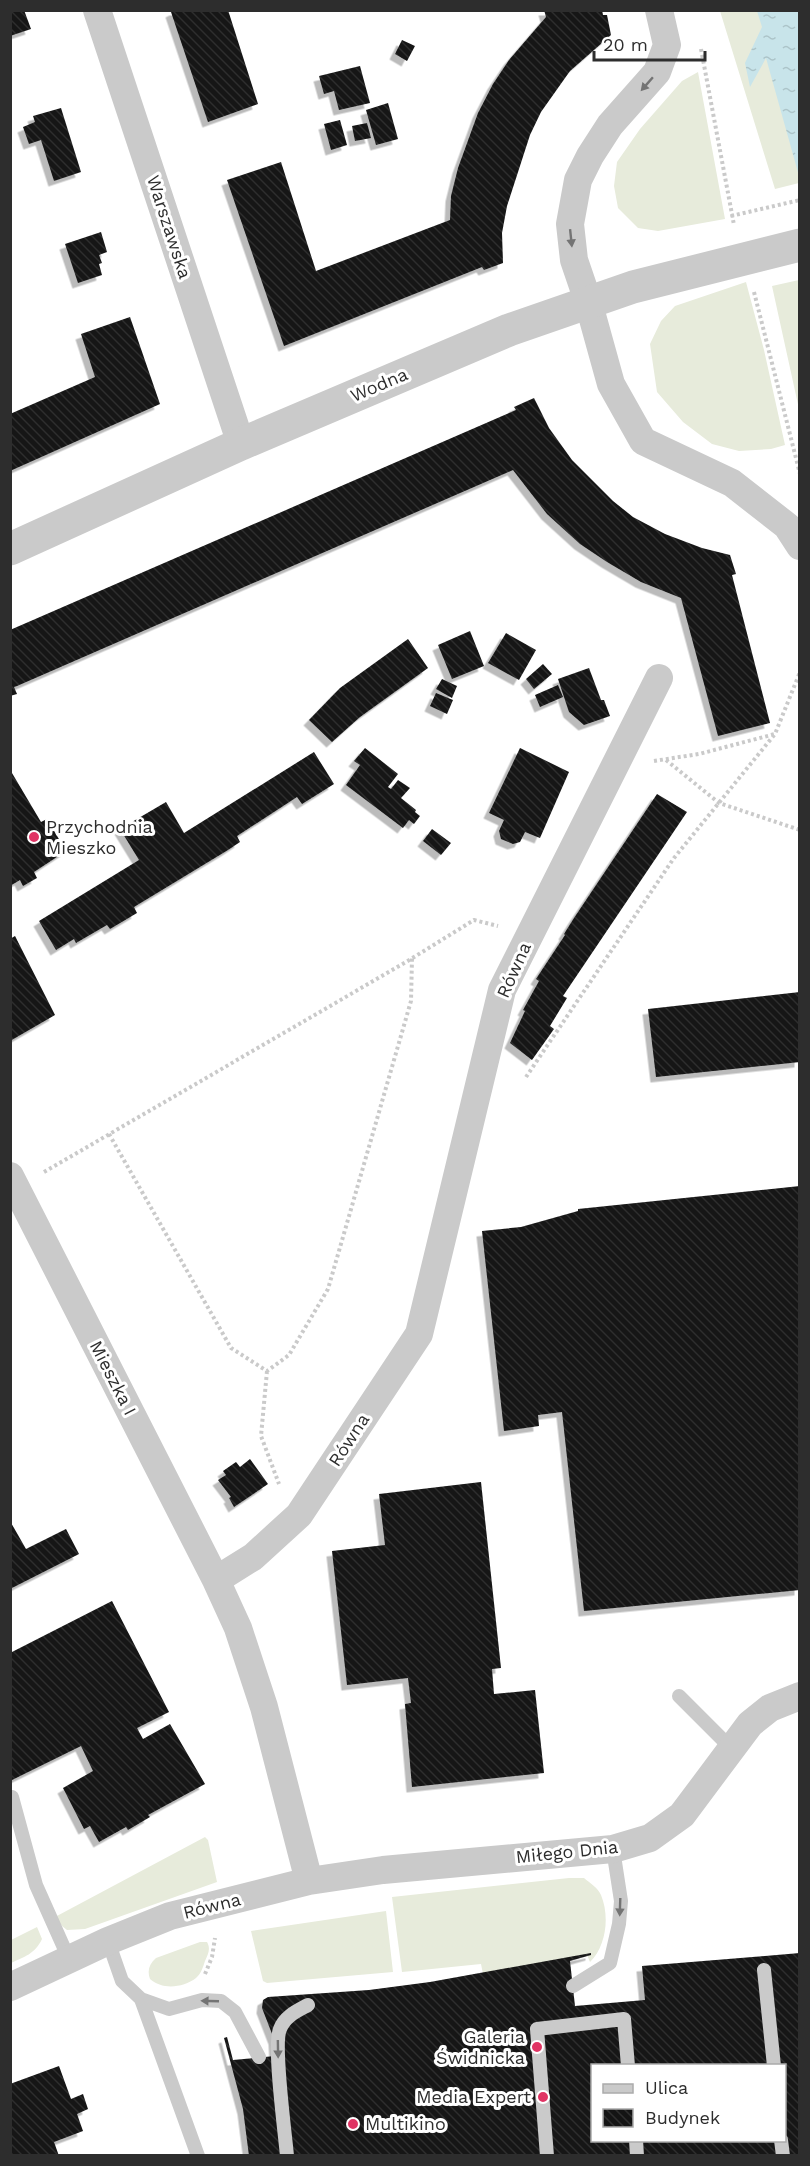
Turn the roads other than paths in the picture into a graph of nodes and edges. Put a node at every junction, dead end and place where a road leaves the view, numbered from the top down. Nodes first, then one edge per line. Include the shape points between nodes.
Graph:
1 (97, 10) edge
2 (659, 10) edge
3 (800, 245) edge
4 (588, 301) junction
5 (241, 444) junction
6 (800, 546) edge
7 (10, 549) edge
8 (659, 678) dead end
9 (24, 1176) edge
10 (216, 1581) junction
11 (680, 1696) dead end
12 (800, 1696) edge
13 (732, 1749) junction
14 (12, 1797) dead end
15 (613, 1849) junction
16 (309, 1881) junction
17 (108, 1941) junction
18 (69, 1959) junction
19 (764, 1970) dead end
20 (573, 1986) dead end
21 (10, 1987) edge
22 (141, 1999) junction
23 (308, 2005) dead end
24 (259, 2057) dead end
25 (628, 2064) edge
26 (774, 2064) edge
27 (198, 2156) edge
28 (287, 2156) edge
29 (547, 2156) edge

1 - 5 street, Warszawska
2 -> 4 street via 667,45 657,72 610,125 578,180 570,224 574,260
3 - 4 street, Wodna
4 - 5 street, Wodna via 509,330
4 - 6 street via 611,384 643,441 732,483 787,526
5 - 7 street, Wodna
8 - 10 street, Równa via 502,990 419,1334 299,1515 252,1557
9 - 10 street, Mieszka I
10 - 16 street via 238,1628 264,1707
11 - 13 lane
12 - 13 street, Miłego Dnia via 770,1708 750,1724
13 - 15 street, Miłego Dnia via 682,1815 650,1838
14 - 18 lane via 36,1885
15 - 16 street, Miłego Dnia via 382,1870
15 -> 20 lane via 621,1902 610,1963
16 - 17 street, Równa via 170,1916
17 - 18 street, Równa
17 - 22 lane via 122,1981
18 - 21 street, Równa
19 - 26 lane
24 -> 22 lane via 235,2012 221,2001 202,2000 169,2009
22 - 27 lane
23 -> 28 lane via 288,2016 279,2030
25 - 29 lane via 624,2019 537,2029

